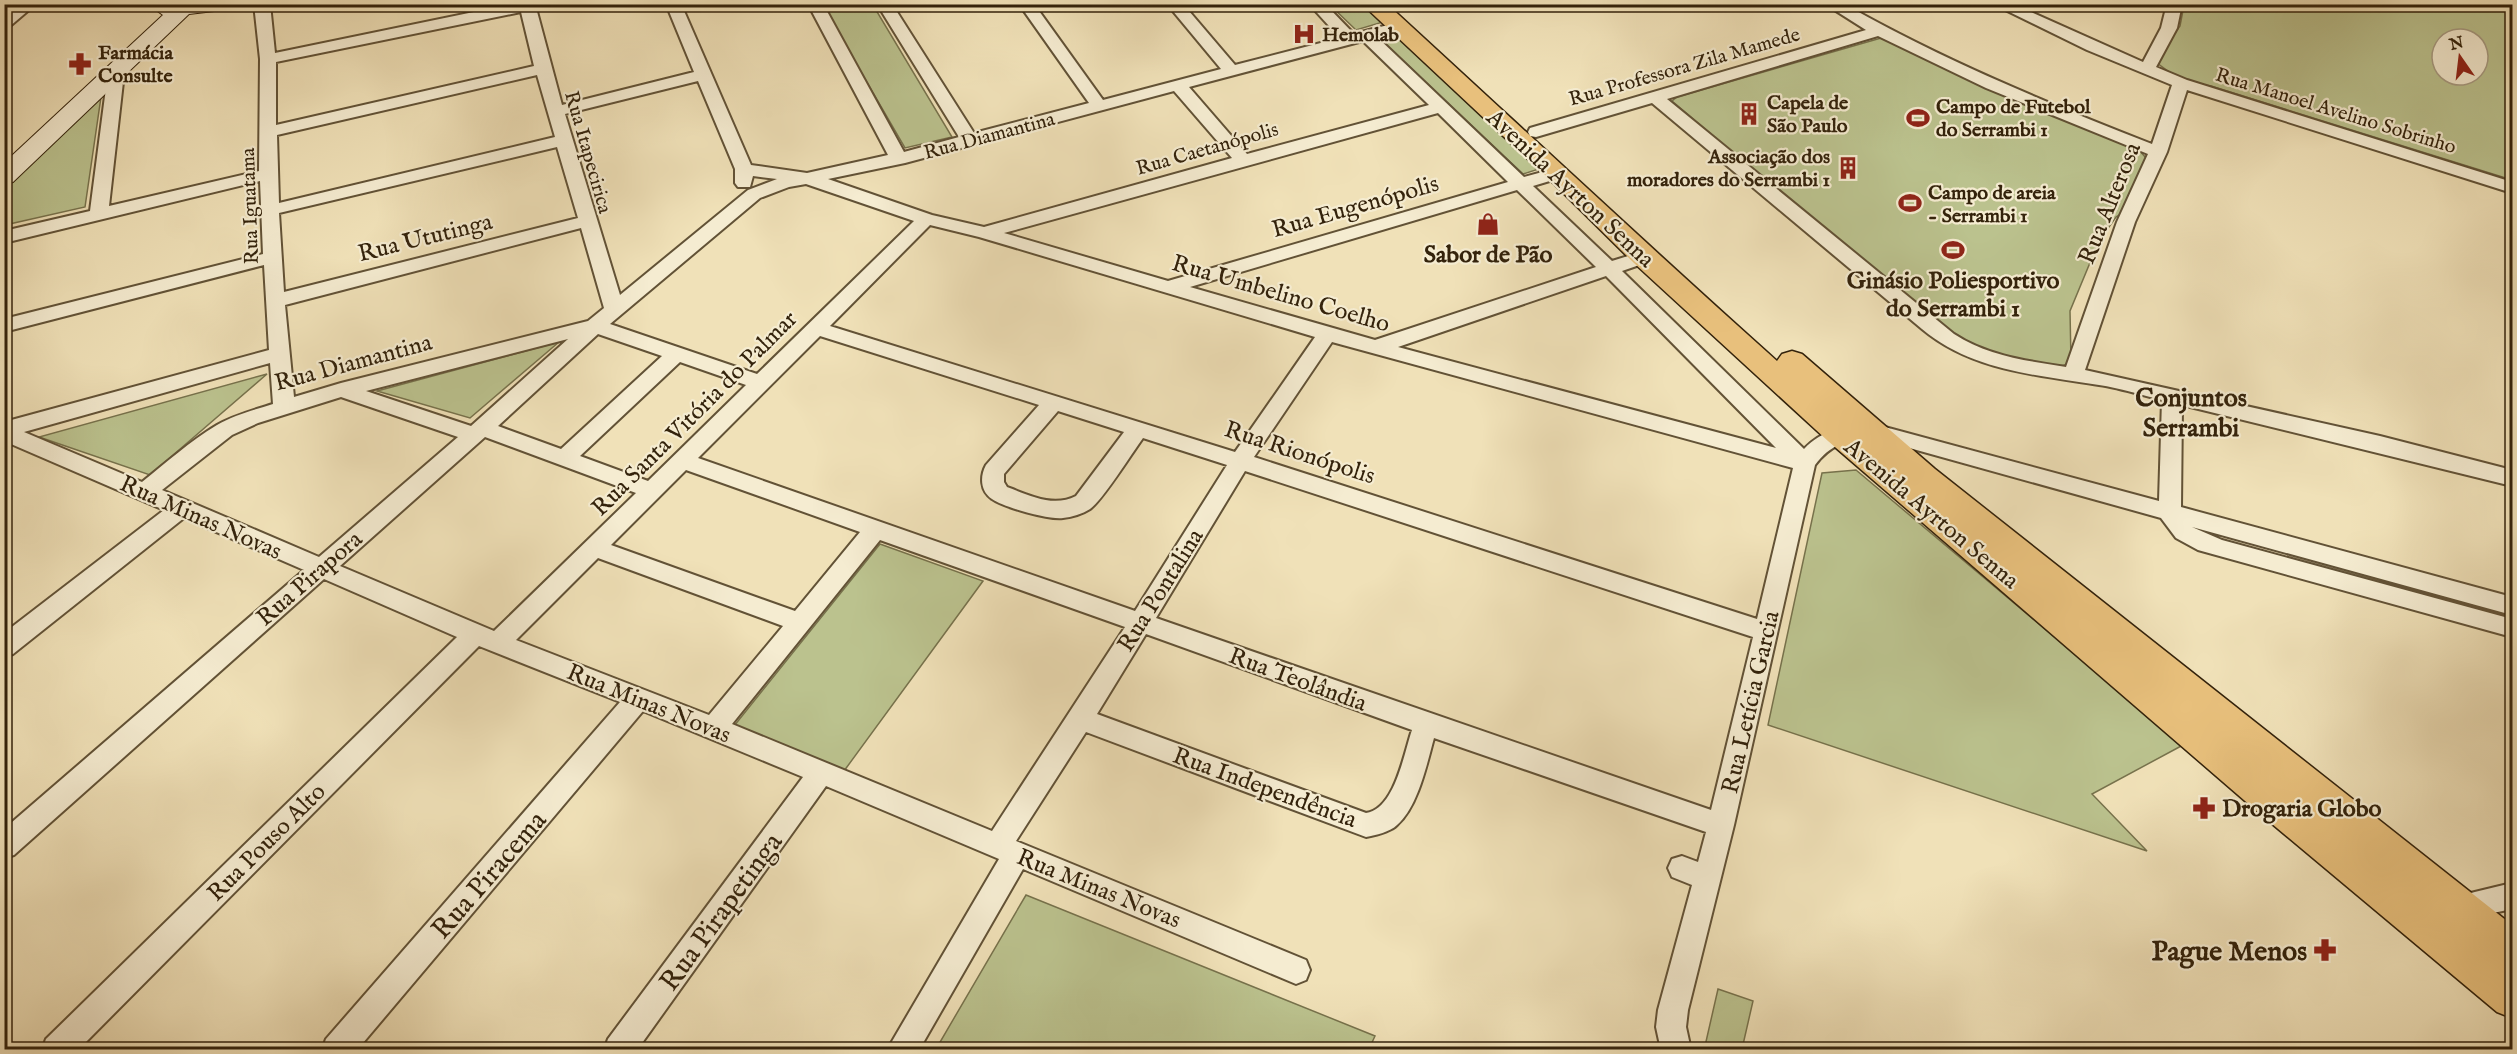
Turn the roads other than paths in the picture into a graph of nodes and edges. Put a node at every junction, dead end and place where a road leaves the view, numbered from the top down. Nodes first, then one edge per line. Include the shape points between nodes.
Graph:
1 (29, 4) edge
2 (223, 4) edge
3 (262, 4) edge
4 (673, 4) edge
5 (815, 4) edge
6 (884, 4) edge
7 (1026, 4) edge
8 (1174, 4) edge
9 (1316, 4) edge
10 (1373, 4) edge
11 (1832, 4) edge
12 (2000, 4) edge
13 (2175, 4) edge
14 (527, 5) edge
15 (173, 7) edge
16 (1397, 16) edge
17 (4, 24) edge
18 (1879, 31) junction
19 (1358, 37) junction
20 (268, 59) junction
21 (543, 69) junction
22 (1231, 70) junction
23 (2147, 70) junction
24 (116, 73) junction
25 (702, 75) junction
26 (2181, 83) junction
27 (1178, 85) junction
28 (1655, 97) junction
29 (1099, 105) junction
30 (1442, 107) junction
31 (556, 111) junction
32 (268, 132) junction
33 (1536, 132) junction
34 (969, 139) junction
35 (564, 140) junction
36 (2158, 152) junction
37 (4, 155) edge
38 (899, 159) junction
39 (1243, 159) junction
40 (744, 169) junction
41 (1557, 173) junction
42 (268, 174) junction
43 (4, 177) edge
44 (807, 178) junction
45 (1521, 184) junction
46 (2512, 188) edge
47 (745, 201) junction
48 (271, 210) junction
49 (99, 214) junction
50 (926, 219) junction
51 (587, 221) junction
52 (984, 233) junction
53 (4, 237) edge
54 (273, 257) junction
55 (1644, 257) junction
56 (1609, 269) junction
57 (1168, 288) junction
58 (1694, 289) junction
59 (275, 302) junction
60 (614, 309) junction
61 (4, 326) edge
62 (595, 326) junction
63 (816, 328) junction
64 (1327, 334) junction
65 (1376, 347) junction
66 (677, 353) junction
67 (278, 354) junction
68 (2073, 376) junction
69 (760, 382) junction
70 (341, 390) junction
71 (2172, 396) junction
72 (1054, 402) junction
73 (285, 406) junction
74 (1138, 429) junction
75 (4, 431) edge
76 (478, 431) junction
77 (1854, 432) junction
78 (564, 458) junction
79 (681, 460) junction
80 (1240, 461) junction
81 (1804, 463) junction
82 (2512, 478) edge
83 (651, 489) junction
84 (145, 492) junction
85 (182, 508) junction
86 (2170, 512) junction
87 (876, 530) junction
88 (594, 548) junction
89 (319, 569) junction
90 (2512, 606) edge
91 (799, 622) junction
92 (1139, 623) junction
93 (2512, 628) edge
94 (1766, 632) junction
95 (487, 638) junction
96 (4, 647) edge
97 (639, 698) junction
98 (1081, 719) junction
99 (1426, 724) junction
100 (714, 728) junction
101 (821, 772) junction
102 (1721, 825) junction
103 (4, 846) edge
104 (1007, 851) junction
105 (1682, 868) dead end
106 (1707, 879) junction
107 (2512, 896) edge
108 (2460, 907) junction
109 (2512, 950) edge
110 (1296, 970) dead end
111 (2512, 997) edge
112 (57, 1050) edge
113 (337, 1050) edge
114 (619, 1050) edge
115 (903, 1050) edge
116 (1676, 1050) edge

1 - 17 street
2 - 15 main road
3 - 20 street, Rua Iguatama
4 - 25 street
5 - 38 street
6 - 34 street
7 - 29 street
8 - 22 street
9 - 19 street
10 - 16 main road, Avenida Ayrton Senna
11 - 18 street
12 - 23 street, Rua Manoel Avelino Sobrinho
13 - 23 street via 2169,28
14 - 20 street
14 - 21 street, Rua Itapecirica
15 - 24 main road
15 - 37 main road
16 - 19 street, Rua Diamantina
16 - 33 main road, Avenida Ayrton Senna
16 - 41 main road, Avenida Ayrton Senna
18 - 28 street, Rua Professora Zila Mamede
18 - 36 street via 2033,103
19 - 22 street, Rua Diamantina
19 - 30 street
20 - 32 street, Rua Iguatama
21 - 31 street, Rua Itapecirica
21 - 32 street
22 - 27 street, Rua Diamantina
23 - 26 street, Rua Manoel Avelino Sobrinho
24 - 43 main road
24 - 49 street
25 - 31 street
25 - 40 street
26 - 36 street, Rua Alterosa
26 - 46 street, Rua Manoel Avelino Sobrinho
27 - 29 street, Rua Diamantina
27 - 39 street
28 - 33 street, Rua Professora Zila Mamede
28 - 68 street via 1953,343 1976,353
29 - 34 street, Rua Diamantina
30 - 39 street, Rua Caetanópolis
30 - 45 street
31 - 35 street, Rua Itapecirica
32 - 42 street, Rua Iguatama
33 - 58 main road, Avenida Ayrton Senna
34 - 38 street, Rua Diamantina
35 - 48 street
35 - 51 street, Rua Itapecirica
36 - 68 street, Rua Alterosa via 2126,222
38 - 44 street, Rua Diamantina
39 - 52 street, Rua Caetanópolis
40 - 44 street, Rua Umbelino Coelho
40 - 47 street
41 - 45 street, Rua Eugenópolis
41 - 55 main road, Avenida Ayrton Senna
42 - 48 street, Rua Iguatama
42 - 49 street
44 - 47 street, Rua Diamantina via 774,185
44 - 50 street, Rua Umbelino Coelho
45 - 56 street
45 - 57 street, Rua Eugenópolis
47 - 60 street, Rua Diamantina
48 - 54 street, Rua Iguatama
49 - 53 street
50 - 52 street, Rua Umbelino Coelho
50 - 63 street, Rua Santa Vitória do Palmar
51 - 59 street, Rua Ututinga
51 - 60 street, Rua Itapecirica
52 - 57 street, Rua Umbelino Coelho
54 - 59 street, Rua Iguatama
54 - 61 street
55 - 56 street
55 - 58 main road, Avenida Ayrton Senna
56 - 65 street
56 - 81 street
57 - 64 street, Rua Umbelino Coelho
58 - 77 main road, Avenida Ayrton Senna
59 - 67 street, Rua Iguatama
60 - 62 street, Rua Pirapora
62 - 66 street
62 - 70 street, Rua Diamantina
62 - 76 street, Rua Pirapora
63 - 69 street, Rua Santa Vitória do Palmar
63 - 72 street, Rua Rionópolis
64 - 65 street, Rua Umbelino Coelho
64 - 80 street, Rua Pontalina
65 - 81 street, Rua Umbelino Coelho
66 - 69 street
66 - 78 street
67 - 73 street, Rua Iguatama
67 - 75 street
68 - 71 street via 2099,378
69 - 79 street, Rua Santa Vitória do Palmar
70 - 73 street, Rua Diamantina
70 - 76 street
71 - 82 street
71 - 86 street
72 - 74 street, Rua Rionópolis
72 - 74 street via 994,471 993,487 999,493 1054,511 1076,508
73 - 84 street, Rua Diamantina via 225,430
74 - 80 street, Rua Rionópolis
75 - 84 street, Rua Minas Novas
76 - 78 street
76 - 89 street, Rua Pirapora
77 - 81 street via 1821,444
77 - 86 street
77 - 108 main road, Avenida Ayrton Senna via 2116,633
77 - 111 main road, Avenida Ayrton Senna via 2273,801
78 - 83 street
79 - 83 street, Rua Santa Vitória do Palmar
79 - 87 street, Rua Teolândia
80 - 92 street, Rua Pontalina
80 - 94 street, Rua Rionópolis
81 - 94 street, Rua Letícia Garcia
83 - 88 street, Rua Santa Vitória do Palmar
84 - 85 street, Rua Minas Novas
85 - 89 street, Rua Minas Novas
85 - 96 street
86 - 90 street
86 - 93 street via 2178,528 2203,543
87 - 91 street
87 - 92 street, Rua Teolândia
88 - 91 street
88 - 95 street, Rua Santa Vitória do Palmar
89 - 95 street, Rua Minas Novas
89 - 103 street, Rua Pirapora
91 - 100 street
92 - 98 street, Rua Pontalina
92 - 99 street, Rua Teolândia
94 - 102 street, Rua Letícia Garcia
95 - 97 street, Rua Minas Novas
95 - 112 street, Rua Pouso Alto
97 - 100 street, Rua Minas Novas
97 - 113 street, Rua Piracema
98 - 99 street, Rua Independência via 1366,825 1382,821 1392,811 1407,781
98 - 104 street, Rua Pontalina
99 - 102 street, Rua Teolândia
100 - 101 street, Rua Minas Novas
101 - 104 street, Rua Minas Novas
101 - 114 street, Rua Pirapetinga
102 - 106 street, Rua Letícia Garcia
104 - 110 street, Rua Minas Novas
104 - 115 street, Rua Pontalina
105 - 106 street
106 - 116 street, Rua Letícia Garcia via 1671,1027
107 - 108 street
108 - 109 main road, Avenida Ayrton Senna

